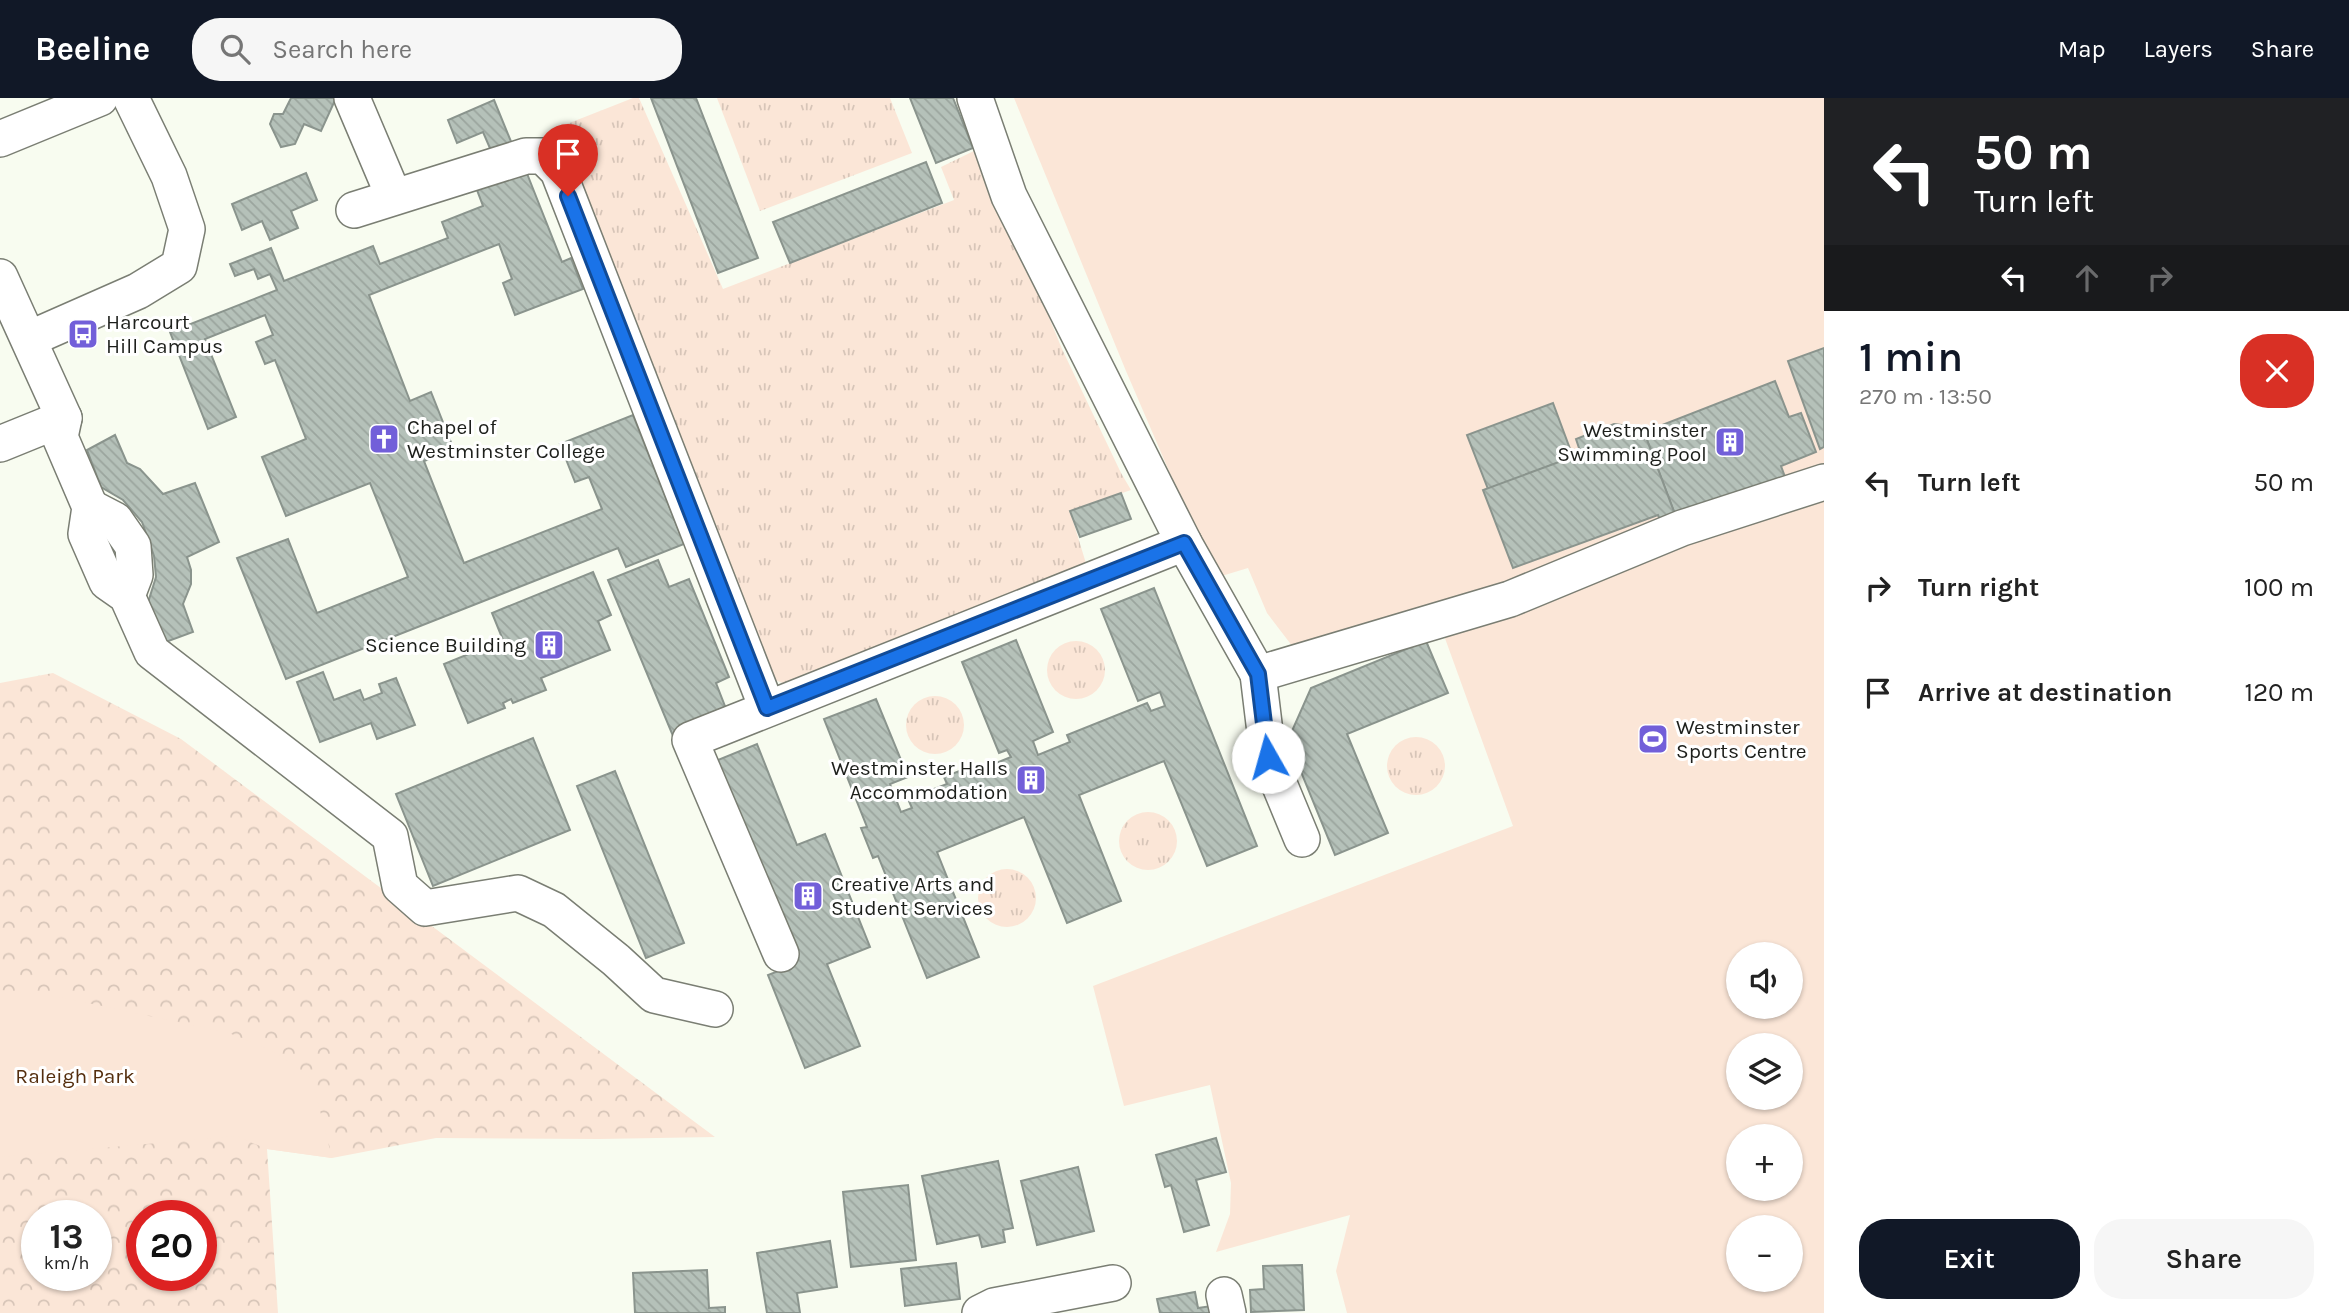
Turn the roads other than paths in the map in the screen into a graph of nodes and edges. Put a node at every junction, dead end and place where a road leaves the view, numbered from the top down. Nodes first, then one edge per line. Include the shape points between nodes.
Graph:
1 (100, 98) edge
2 (131, 98) edge
3 (352, 98) edge
4 (975, 98) edge
5 (0, 139) edge
6 (394, 197) junction
7 (354, 210) dead end
8 (0, 279) edge
9 (29, 339) junction
10 (64, 418) junction
11 (0, 444) edge
12 (1824, 482) edge
13 (1184, 543) junction
14 (1258, 674) junction
15 (767, 708) junction
16 (1302, 839) dead end
17 (780, 954) dead end
18 (715, 1009) dead end
19 (1113, 1283) dead end
20 (980, 1313) edge

1 - 5 street
2 - 9 street via 169,176 187,229 179,266 138,291
3 - 6 street
4 - 13 street via 1009,196
6 - 7 street
6 - 15 street via 526,156 543,156 558,171
8 - 9 street
9 - 10 street
10 - 11 street
10 - 18 street via 60,437 90,507 86,534 96,561 107,582 127,596 152,652 390,836 400,886 425,908 518,893 554,910 654,995
12 - 14 street via 1682,528 1510,598
13 - 14 street
13 - 15 street
14 - 16 street via 1268,757
15 - 17 street via 690,740
19 - 20 street via 994,1306

